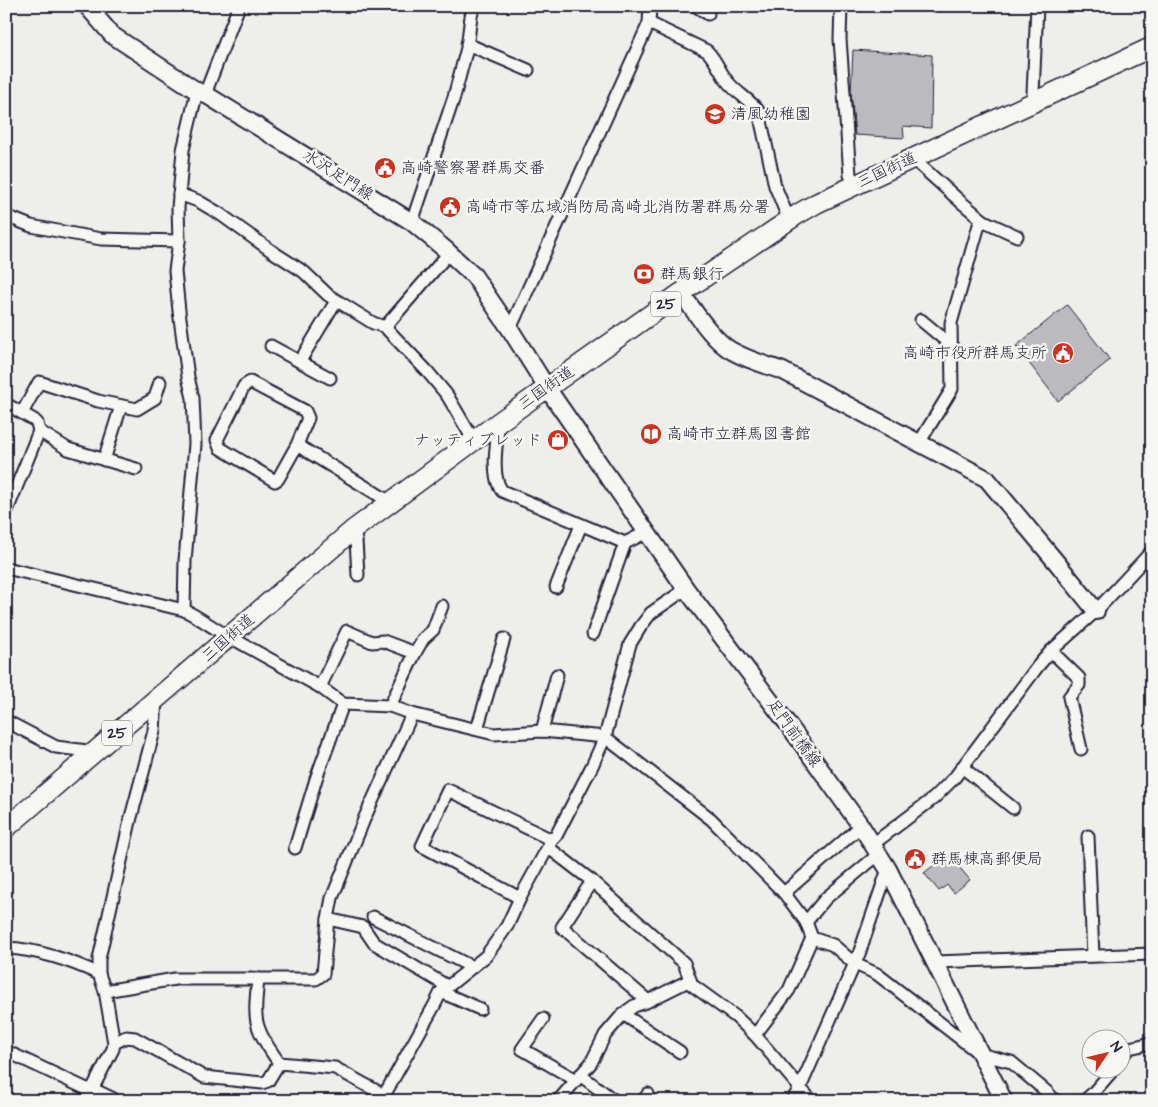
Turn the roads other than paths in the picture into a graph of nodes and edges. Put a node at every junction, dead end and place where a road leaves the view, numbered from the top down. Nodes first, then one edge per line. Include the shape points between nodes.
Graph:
1 (88, 6) edge
2 (240, 6) edge
3 (474, 6) edge
4 (650, 6) edge
5 (696, 6) edge
6 (841, 6) edge
7 (1037, 6) edge
8 (708, 14) dead end
9 (649, 23) junction
10 (467, 44) junction
11 (1152, 47) edge
12 (528, 70) dead end
13 (201, 93) junction
14 (1035, 101) junction
15 (912, 158) junction
16 (855, 185) junction
17 (179, 194) junction
18 (6, 216) edge
19 (789, 220) junction
20 (984, 220) junction
21 (412, 222) junction
22 (1017, 236) dead end
23 (179, 241) junction
24 (450, 253) junction
25 (681, 293) junction
26 (336, 301) junction
27 (921, 320) dead end
28 (386, 327) junction
29 (510, 329) junction
30 (951, 345) junction
31 (271, 346) dead end
32 (300, 362) junction
33 (330, 378) dead end
34 (160, 382) dead end
35 (547, 388) junction
36 (6, 404) edge
37 (121, 406) junction
38 (22, 413) junction
39 (499, 422) junction
40 (39, 431) junction
41 (474, 441) junction
42 (918, 443) junction
43 (297, 445) junction
44 (104, 460) junction
45 (136, 469) dead end
46 (390, 502) junction
47 (6, 513) edge
48 (581, 524) junction
49 (353, 530) junction
50 (647, 532) junction
51 (625, 543) junction
52 (1152, 551) edge
53 (6, 569) edge
54 (358, 575) dead end
55 (556, 587) dead end
56 (686, 589) junction
57 (442, 606) dead end
58 (184, 610) junction
59 (1096, 611) junction
60 (593, 634) dead end
61 (228, 637) junction
62 (504, 638) dead end
63 (1051, 651) junction
64 (415, 653) junction
65 (557, 675) dead end
66 (320, 687) junction
67 (156, 700) junction
68 (343, 704) junction
69 (390, 706) junction
70 (412, 714) junction
71 (6, 721) edge
72 (477, 729) junction
73 (542, 731) junction
74 (605, 736) junction
75 (1081, 749) dead end
76 (95, 752) junction
77 (962, 767) junction
78 (1013, 808) dead end
79 (861, 826) junction
80 (6, 828) edge
81 (1088, 836) dead end
82 (551, 844) junction
83 (295, 848) dead end
84 (876, 849) junction
85 (888, 869) junction
86 (592, 881) junction
87 (784, 893) junction
88 (520, 898) junction
89 (373, 918) dead end
90 (328, 919) junction
91 (806, 922) junction
92 (812, 938) junction
93 (6, 948) edge
94 (1152, 954) edge
95 (1093, 956) junction
96 (935, 962) junction
97 (855, 964) junction
98 (472, 967) junction
99 (99, 974) junction
100 (258, 979) junction
101 (690, 980) junction
102 (444, 989) junction
103 (105, 991) junction
104 (648, 1001) junction
105 (480, 1009) dead end
106 (622, 1014) junction
107 (543, 1020) dead end
108 (755, 1035) junction
109 (114, 1043) junction
110 (1152, 1043) edge
111 (1130, 1048) edge
112 (6, 1051) edge
113 (680, 1052) dead end
114 (980, 1054) junction
115 (279, 1062) junction
116 (578, 1077) junction
117 (1105, 1080) edge
118 (800, 1088) junction
119 (88, 1096) edge
120 (383, 1098) edge
121 (112, 1101) edge
122 (558, 1101) edge
123 (615, 1101) edge
124 (792, 1101) edge
125 (812, 1101) edge
126 (1004, 1101) edge
127 (1055, 1101) edge
128 (1084, 1101) edge

1 - 13 main road, 水沢足門線 via 112,35
2 - 13 street
3 - 10 street
4 - 9 street
5 - 8 street
6 - 16 street via 840,39 850,175
7 - 14 street
9 - 19 street via 707,51 727,81 760,112 775,186
9 - 29 street
10 - 12 street
10 - 21 street via 454,97
11 - 14 main road, 三国街道 / 25
13 - 17 street via 183,150
13 - 21 main road, 水沢足門線
14 - 15 main road, 三国街道 / 25
15 - 16 main road, 三国街道 / 25
15 - 20 street
16 - 19 main road, 三国街道 / 25
17 - 23 street
17 - 26 street via 220,214 304,272
18 - 23 street via 31,226 101,239
19 - 25 main road, 三国街道 / 25
20 - 22 street
20 - 30 street via 979,225 950,323
21 - 24 main road, 水沢足門線
23 - 58 street via 175,271 193,398 195,444
24 - 28 street
24 - 29 main road, 水沢足門線 via 474,276
25 - 35 main road, 三国街道 / 25
25 - 42 main road via 714,336 730,351 783,371
26 - 28 street
26 - 32 street
27 - 30 street
28 - 41 street via 446,395
29 - 35 main road, 水沢足門線
30 - 42 street via 952,388
31 - 32 street
32 - 33 street
34 - 37 street via 155,398 137,409
35 - 39 main road, 三国街道 / 25
35 - 50 main road, 足門前橋線
36 - 38 street
37 - 38 street via 39,382
37 - 44 street
38 - 40 street via 37,423
39 - 41 main road, 三国街道 / 25
39 - 48 street via 495,472 502,491
40 - 44 street via 68,449
40 - 47 street
41 - 46 main road, 三国街道 / 25
42 - 59 main road via 987,480
43 - 43 street via 275,481 220,448 217,440 244,386 250,382 305,412 308,418
43 - 46 street
44 - 45 street
46 - 49 main road, 三国街道 / 25
48 - 51 street
48 - 55 street
49 - 54 street
49 - 61 main road, 三国街道 / 25
50 - 51 street
50 - 56 main road, 足門前橋線
51 - 60 street
52 - 59 street
53 - 58 street
56 - 74 street via 652,613 630,644
56 - 79 main road, 足門前橋線
57 - 64 street via 433,630
58 - 61 street
59 - 63 street
61 - 66 street
61 - 67 main road, 三国街道 / 25
62 - 72 street
63 - 75 street via 1079,678 1079,685 1070,697
63 - 77 street
64 - 66 street via 383,641 372,642 346,630
64 - 69 street
65 - 73 street
66 - 68 street
67 - 76 main road, 三国街道 / 25
67 - 99 street via 154,732 130,821
68 - 69 street
68 - 83 street
69 - 70 street
70 - 72 street
70 - 90 street via 345,863
71 - 76 street via 56,747
72 - 73 street via 494,734
73 - 74 street
74 - 82 street
74 - 87 street via 711,819
76 - 80 main road, 三国街道 / 25
77 - 78 street
77 - 84 street via 934,798
79 - 84 main road, 足門前橋線
79 - 87 street
81 - 95 street
82 - 86 street
82 - 88 street
82 - 88 street via 448,790 422,846
84 - 85 main road, 足門前橋線
84 - 91 street
85 - 96 main road, 足門前橋線
85 - 97 street
86 - 101 street via 684,962
86 - 104 street via 562,928
87 - 91 street
88 - 98 street via 507,926 486,956
89 - 98 street
90 - 100 street via 323,974 316,979
90 - 102 street via 362,928 374,942
91 - 92 street
92 - 97 street via 833,945
92 - 108 street via 789,990
93 - 99 street via 53,956
94 - 95 street
95 - 96 street
96 - 114 main road, 足門前橋線
97 - 114 street via 877,974
97 - 118 street
98 - 102 street
99 - 103 street
100 - 103 street via 175,979
100 - 115 street via 258,1027
101 - 104 street
101 - 108 street via 692,985
102 - 105 street
102 - 120 street
103 - 109 street
104 - 106 street
106 - 113 street
106 - 116 street via 605,1035 591,1063
107 - 116 street via 522,1049
108 - 118 street
109 - 115 street via 126,1036 135,1038 204,1077 262,1083 268,1081
109 - 119 street
110 - 111 street
112 - 119 street
114 - 126 main road, 足門前橋線
114 - 127 street via 1011,1062
115 - 120 street via 335,1068
116 - 122 street
116 - 123 street
117 - 128 street
118 - 124 street
118 - 125 street
119 - 121 main road

